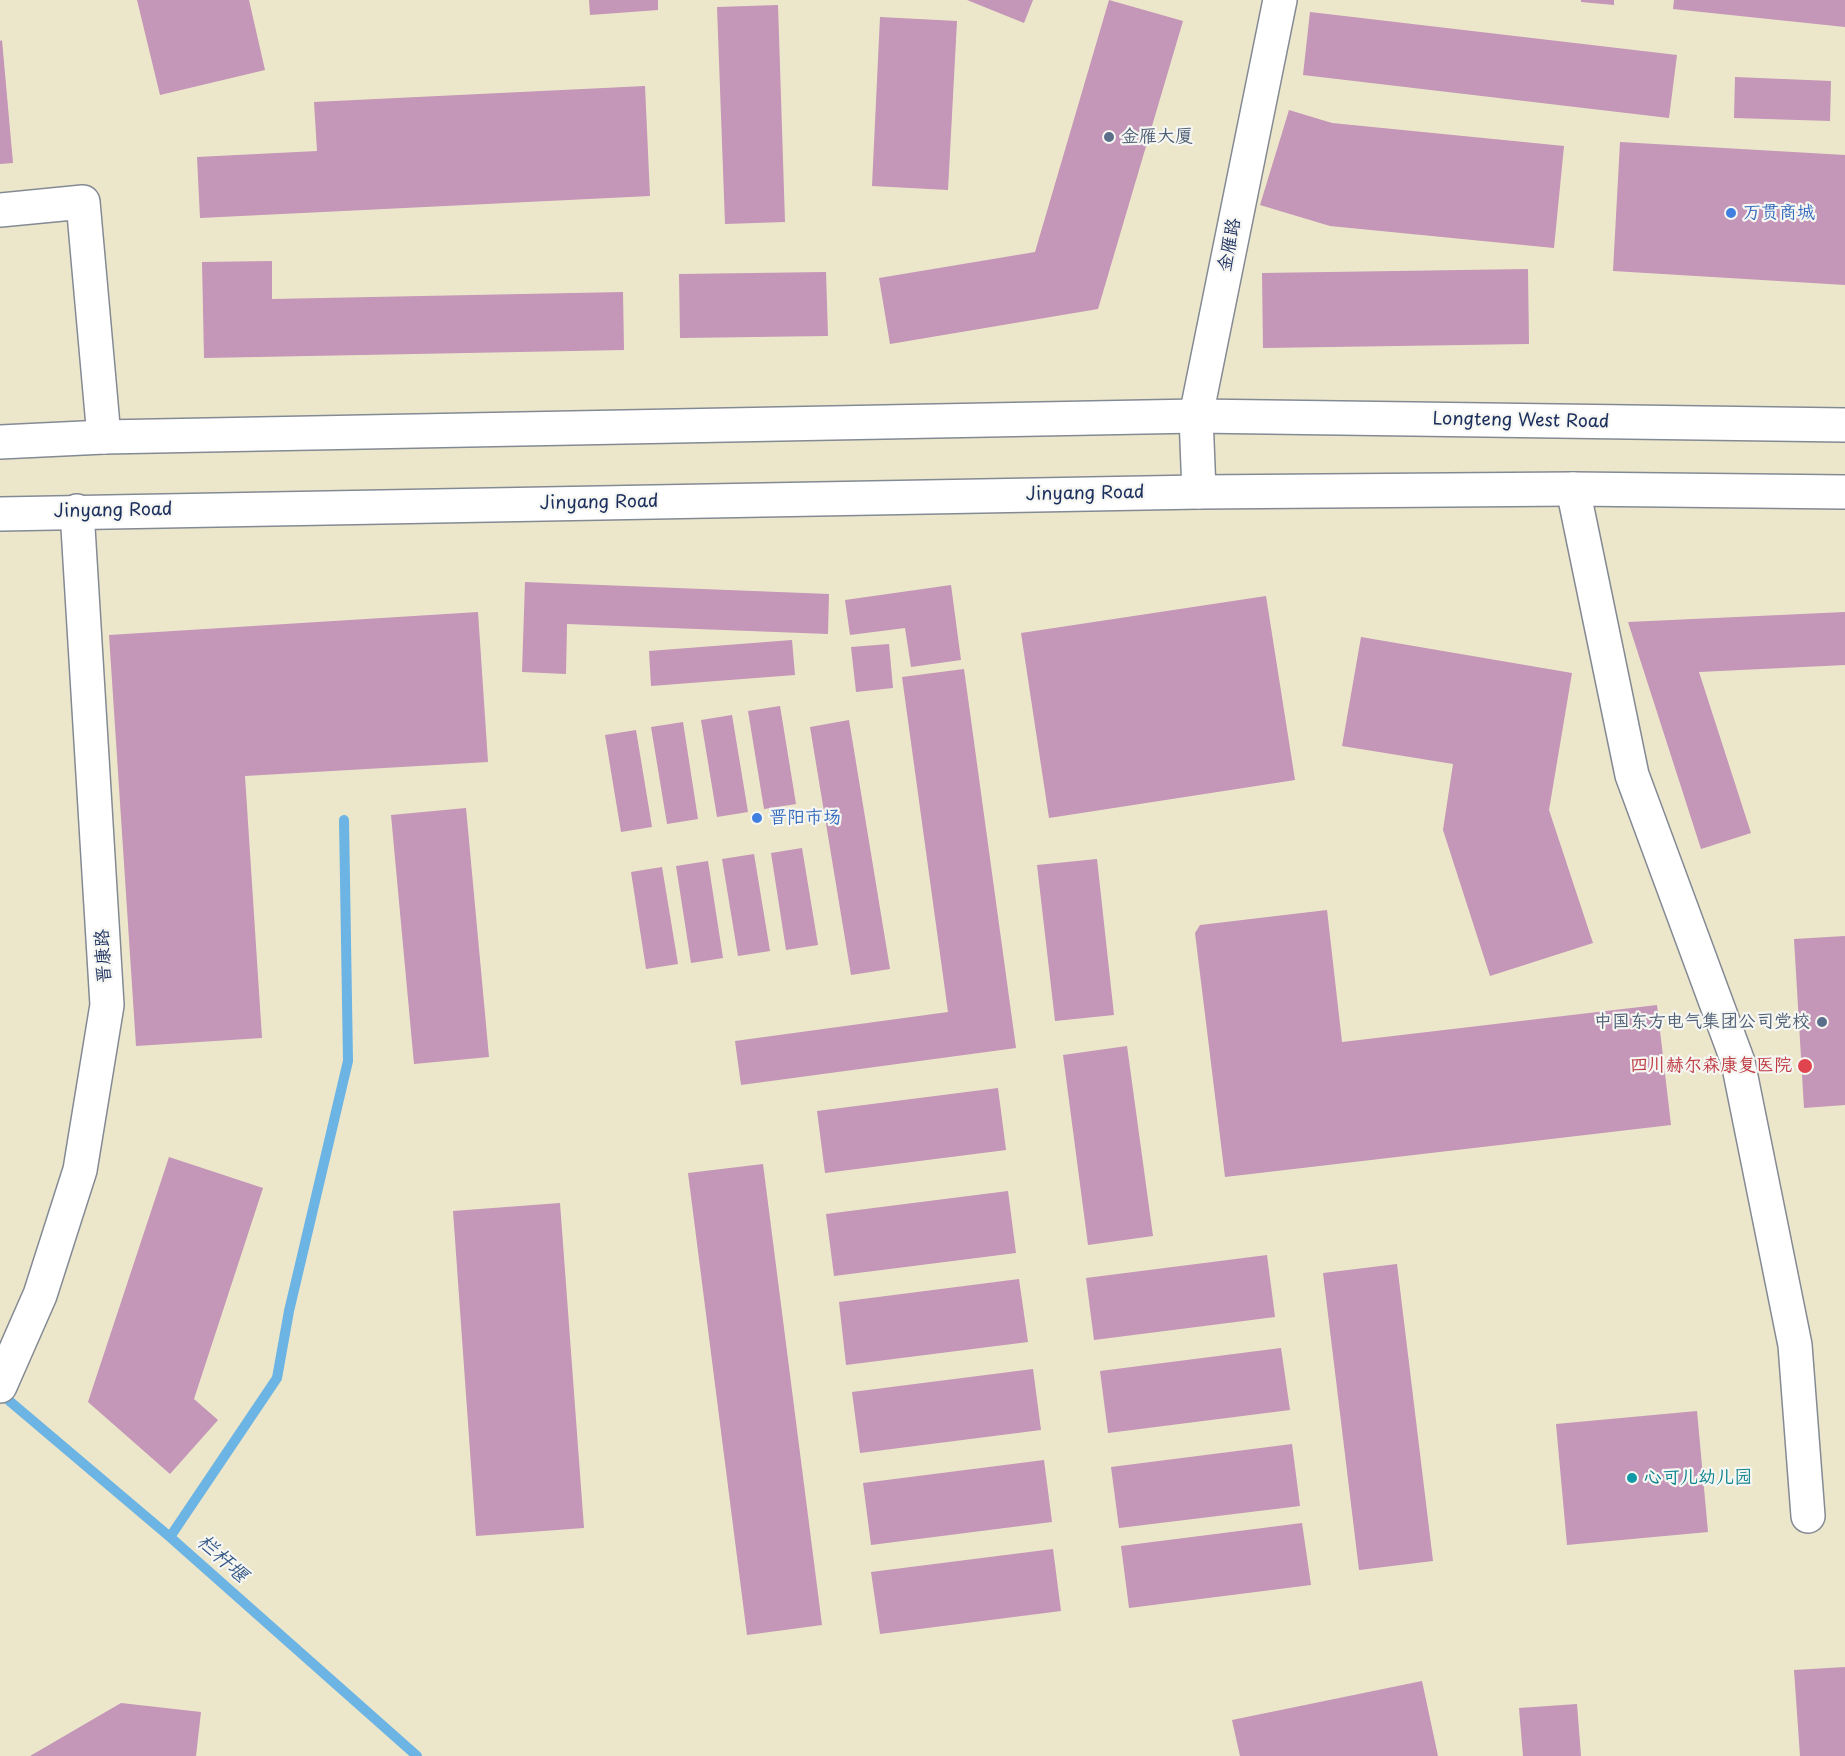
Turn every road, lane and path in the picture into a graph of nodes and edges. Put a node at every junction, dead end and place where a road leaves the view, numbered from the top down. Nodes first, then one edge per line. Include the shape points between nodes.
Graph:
1 (1280, 0) edge
2 (0, 210) edge
3 (1196, 416) junction
4 (1845, 425) edge
5 (104, 437) junction
6 (0, 442) edge
7 (1573, 489) junction
8 (1199, 492) junction
9 (1845, 492) edge
10 (77, 511) junction
11 (0, 514) edge
12 (5, 1375) edge
13 (1808, 1516) dead end

1 - 3 main road, 金雁路
2 - 5 main road via 82,202
3 - 4 main road, Longteng West Road
3 - 5 main road
3 - 8 main road, 金雁路
5 - 6 main road
7 - 8 main road
7 - 9 main road
7 - 13 main road via 1632,775 1738,1062 1795,1345
8 - 10 main road, Jinyang Road
10 - 11 main road, Jinyang Road
10 - 12 main road, 晋康路 via 107,1005 80,1170 40,1296

